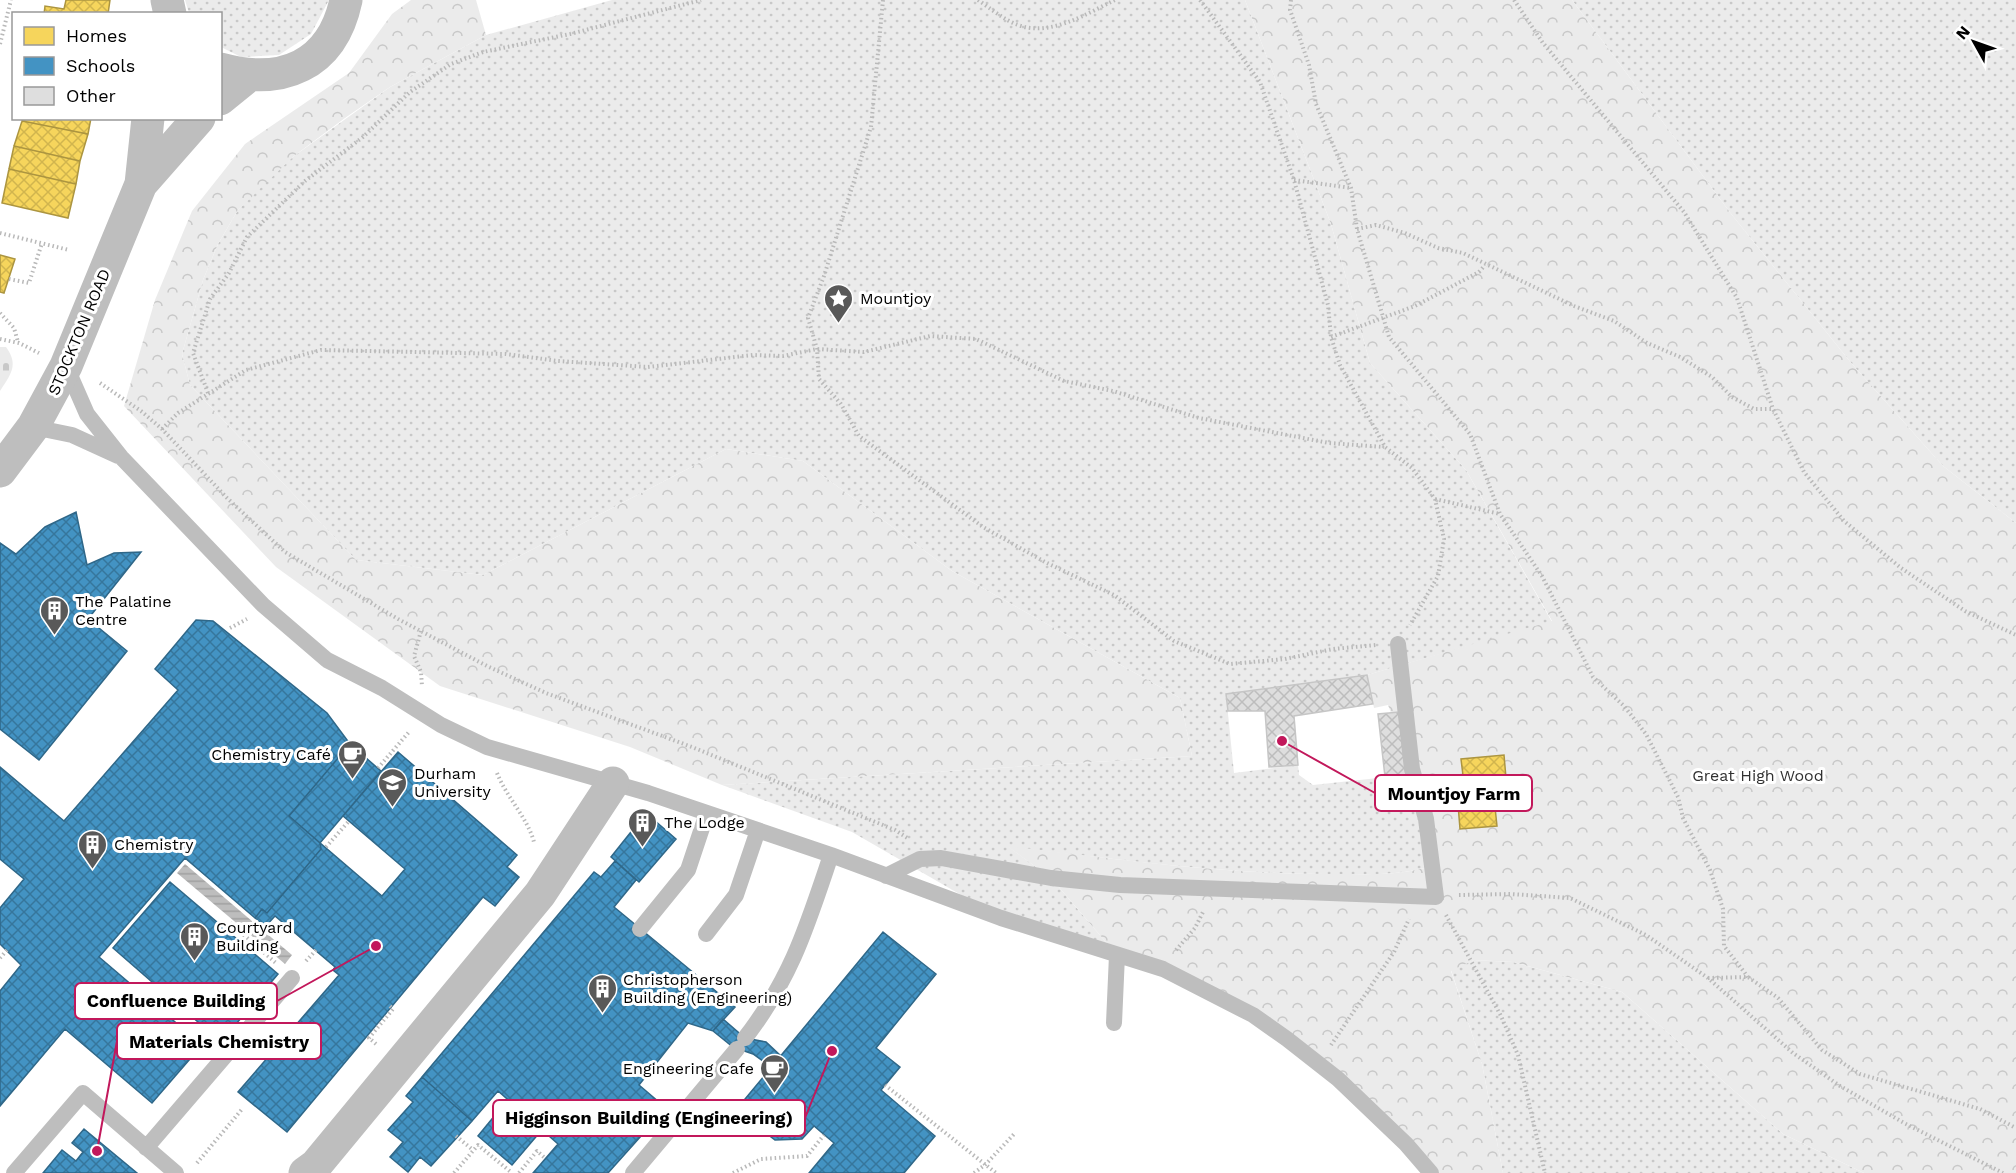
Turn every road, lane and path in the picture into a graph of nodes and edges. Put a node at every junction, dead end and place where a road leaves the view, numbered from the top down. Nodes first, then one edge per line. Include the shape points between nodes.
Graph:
1 (11, 0) edge
2 (346, 0) edge
3 (701, 0) edge
4 (883, 0) edge
5 (978, 0) edge
6 (1115, 0) edge
7 (1200, 0) edge
8 (1291, 0) edge
9 (1514, 0) edge
10 (0, 44) edge
11 (234, 73) edge
12 (222, 95) edge
13 (148, 120) edge
14 (197, 120) edge
15 (1294, 180) junction
16 (141, 184) junction
17 (1352, 188) junction
18 (1357, 229) junction
19 (0, 232) edge
20 (42, 243) junction
21 (69, 250) dead end
22 (1485, 265) junction
23 (9, 279) dead end
24 (0, 313) edge
25 (1382, 318) junction
26 (1330, 337) junction
27 (0, 339) edge
28 (19, 343) junction
29 (817, 349) junction
30 (66, 366) junction
31 (208, 393) junction
32 (1773, 409) junction
33 (33, 427) junction
34 (162, 429) junction
35 (1384, 447) junction
36 (121, 457) junction
37 (0, 471) edge
38 (1435, 499) junction
39 (1500, 514) junction
40 (254, 616) dead end
41 (231, 628) dead end
42 (421, 631) junction
43 (2016, 635) edge
44 (1398, 644) junction
45 (411, 705) junction
46 (488, 747) junction
47 (394, 750) dead end
48 (378, 768) dead end
49 (613, 783) junction
50 (707, 813) junction
51 (340, 819) dead end
52 (758, 830) junction
53 (326, 848) dead end
54 (831, 855) junction
55 (941, 858) junction
56 (886, 876) junction
57 (1206, 888) junction
58 (540, 894) junction
59 (1428, 897) junction
60 (230, 923) dead end
61 (640, 928) dead end
62 (706, 934) dead end
63 (7, 950) dead end
64 (316, 950) dead end
65 (1117, 956) junction
66 (0, 958) edge
67 (1163, 969) junction
68 (1748, 977) junction
69 (292, 978) junction
70 (1708, 978) junction
71 (1114, 1023) dead end
72 (1318, 1063) junction
73 (885, 1085) dead end
74 (243, 1108) dead end
75 (2016, 1128) edge
76 (1014, 1133) dead end
77 (824, 1135) dead end
78 (456, 1136) dead end
79 (146, 1148) junction
80 (473, 1150) junction
81 (545, 1158) dead end
82 (986, 1164) junction
83 (183, 1171) edge
84 (14, 1173) edge
85 (305, 1173) edge
86 (454, 1173) edge
87 (512, 1173) edge
88 (519, 1173) edge
89 (633, 1173) edge
90 (733, 1173) edge
91 (974, 1173) edge
92 (996, 1173) edge
93 (1431, 1173) edge
94 (1545, 1173) edge
95 (2003, 1173) edge

1 - 10 path
2 - 11 main road via 342,19 327,45 304,64 276,75
3 - 31 path via 483,52 451,64 410,92 363,137 305,181 247,237 210,299 193,353
4 - 29 path via 871,128 808,318
5 - 6 path via 1018,25 1045,29
7 - 15 path via 1260,82
8 - 17 path via 1290,10 1309,65 1316,104
9 - 32 path via 1543,43 1684,212 1737,298
11 - 12 main road
13 - 16 main road, STOCKTON ROAD
14 - 16 main road, STOCKTON ROAD
15 - 17 path
15 - 26 path via 1328,305
16 - 30 main road, STOCKTON ROAD
17 - 18 path
18 - 22 path via 1376,225 1405,233
18 - 25 path
19 - 20 path
20 - 21 path
20 - 23 path via 29,284
22 - 25 path via 1479,272 1415,306
22 - 32 path via 1614,321 1712,377 1732,397 1754,409
24 - 28 path via 14,328
25 - 26 path
25 - 39 path via 1399,352 1470,434
26 - 35 path via 1340,365
27 - 28 path
28 - 30 path
29 - 31 path via 783,357 753,356 648,367 506,354 321,350 246,370
29 - 35 path via 864,352 930,336 976,339 1064,381 1113,391 1199,418 1329,443
29 - 44 path via 819,379 859,436 983,527 1114,595 1174,641 1230,664 1285,659 1352,646
30 - 33 main road, STOCKTON ROAD
30 - 34 path via 110,388
30 - 36 lane via 87,414
31 - 34 path
32 - 43 path via 1804,472 1844,521 1901,568 2002,631
33 - 36 lane via 72,435
33 - 37 main road, STOCKTON ROAD
34 - 42 path via 285,552
35 - 38 path via 1412,468
36 - 45 lane via 296,636 327,660
38 - 39 path
38 - 44 path via 1444,539 1438,576
39 - 68 path via 1542,576 1593,677 1646,734 1710,870 1723,909 1724,946
40 - 41 path
42 - 45 path via 414,656 423,684
42 - 55 path via 546,693 692,747 895,830
44 - 59 lane via 1412,769 1426,819
45 - 46 lane via 441,725
46 - 49 lane
46 - 58 path via 505,794 534,840
47 - 48 path
49 - 50 lane
49 - 58 main road
50 - 52 lane
50 - 61 lane via 688,870
51 - 53 path via 348,823
52 - 54 lane
52 - 62 lane via 736,896
54 - 56 lane
54 - 89 lane via 804,936 770,1006
55 - 56 lane via 920,859
55 - 57 lane via 1051,878
56 - 65 lane
57 - 59 lane
57 - 67 path via 1204,909 1195,928
58 - 85 main road
59 - 70 path via 1511,894 1570,898 1646,935
59 - 72 path
59 - 94 path via 1501,1016 1518,1054
60 - 69 path
63 - 66 path
64 - 69 path
65 - 67 lane
65 - 71 lane
67 - 72 lane via 1253,1015
68 - 70 path
68 - 75 path via 1778,998 1821,1050 1860,1074 1980,1109
69 - 79 lane
70 - 95 path via 1793,1053 1840,1086
72 - 93 lane
73 - 82 path
74 - 83 path
76 - 82 path
77 - 90 path via 807,1156 761,1159
78 - 80 path
79 - 83 lane
79 - 84 lane via 83,1093
80 - 86 path
80 - 87 path via 478,1145
81 - 88 path via 537,1151
82 - 91 path
82 - 92 path

